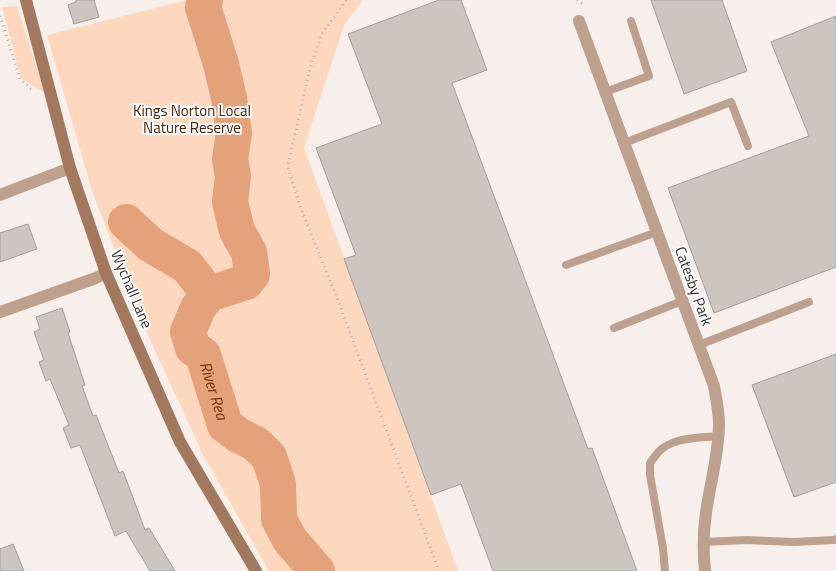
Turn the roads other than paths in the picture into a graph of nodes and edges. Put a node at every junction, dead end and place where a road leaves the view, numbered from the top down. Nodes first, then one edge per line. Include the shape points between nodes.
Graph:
1 (26, 0) edge
2 (579, 21) dead end
3 (631, 21) dead end
4 (605, 92) junction
5 (624, 143) junction
6 (748, 146) dead end
7 (70, 168) junction
8 (0, 195) edge
9 (657, 232) junction
10 (566, 265) dead end
11 (106, 273) junction
12 (682, 301) junction
13 (809, 302) dead end
14 (0, 312) edge
15 (614, 328) dead end
16 (699, 345) junction
17 (718, 436) junction
18 (836, 538) edge
19 (703, 542) junction
20 (256, 571) edge
21 (665, 571) edge
22 (705, 571) edge

1 - 7 street, Wychall Lane
2 - 4 street, Catesby Park
3 - 4 lane via 649,76
4 - 5 street, Catesby Park
5 - 6 lane via 731,102
5 - 9 street, Catesby Park
7 - 8 street
7 - 11 street, Wychall Lane
9 - 10 lane
9 - 12 street, Catesby Park
11 - 14 street
11 - 20 street, Wychall Lane via 180,442
12 - 15 lane
12 - 16 street, Catesby Park
13 - 16 lane
16 - 17 street, Catesby Park via 715,392
17 - 19 street, Catesby Park
17 - 21 lane via 690,438 675,443 663,448 650,463
18 - 19 lane via 794,542
19 - 22 street, Catesby Park

